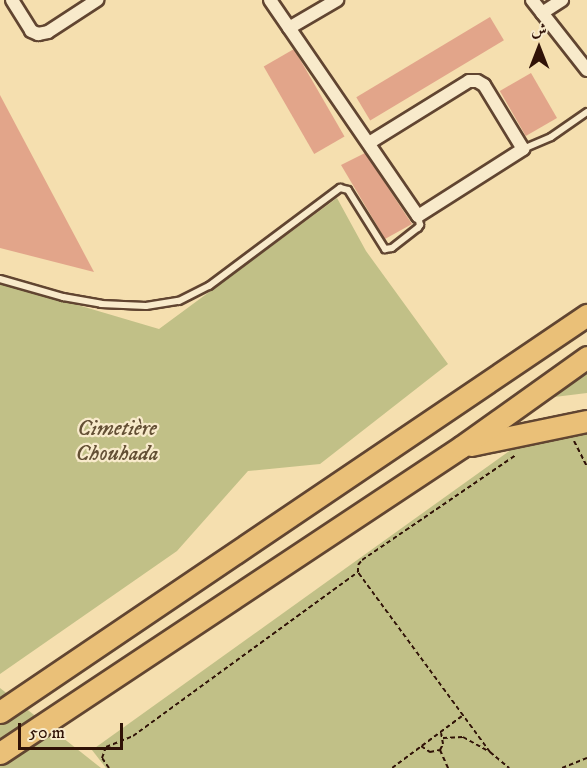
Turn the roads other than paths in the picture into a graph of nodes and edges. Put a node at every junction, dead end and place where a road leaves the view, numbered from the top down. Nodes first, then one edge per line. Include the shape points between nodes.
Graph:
1 (12, 0) edge
2 (97, 0) edge
3 (270, 0) edge
4 (337, 0) edge
5 (532, 0) edge
6 (562, 0) edge
7 (542, 13) junction
8 (289, 28) junction
9 (587, 70) edge
10 (587, 112) edge
11 (369, 143) junction
12 (523, 148) junction
13 (418, 216) junction
14 (0, 279) edge
15 (587, 315) edge
16 (587, 357) edge
17 (583, 429) edge
18 (461, 447) junction
19 (0, 712) edge
20 (0, 753) edge

1 - 2 street via 31,31 38,34 48,32
3 - 8 street
4 - 8 street
5 - 7 street
6 - 7 street
7 - 9 street
8 - 11 street
10 - 12 lane via 559,133
11 - 12 street via 469,81 477,81 484,85
11 - 13 street
12 - 13 street
13 - 14 lane via 418,228 392,248 382,248 348,190 340,188 209,286 179,301 146,306 73,299
15 - 19 highway
16 - 18 highway
17 - 18 highway
18 - 20 highway

